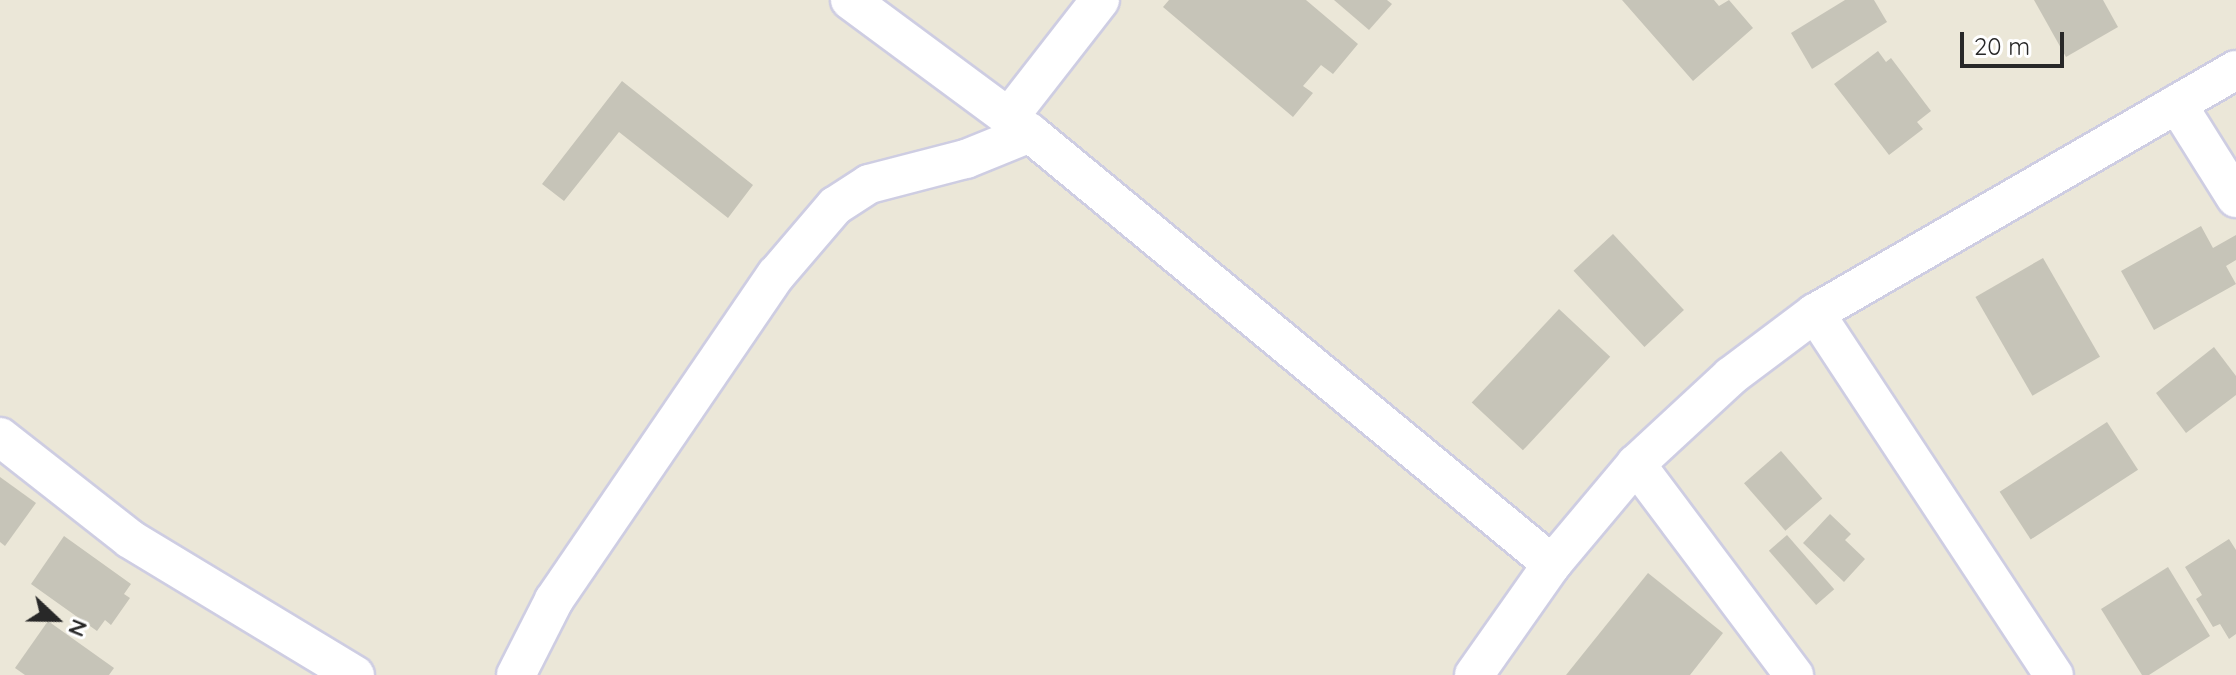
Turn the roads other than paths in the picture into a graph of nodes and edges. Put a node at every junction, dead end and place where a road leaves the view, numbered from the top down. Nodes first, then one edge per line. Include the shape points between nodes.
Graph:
1 (850, 0) edge
2 (1100, 0) edge
3 (2236, 70) edge
4 (2177, 104) junction
5 (1019, 125) junction
6 (2236, 198) edge
7 (1815, 313) junction
8 (0, 437) edge
9 (1636, 464) junction
10 (1552, 564) junction
11 (355, 675) edge
12 (516, 675) edge
13 (1474, 675) edge
14 (1794, 675) edge
15 (2054, 675) edge

1 - 5 street
2 - 5 street
3 - 4 street
4 - 6 street
4 - 7 street
5 - 10 street
5 - 12 street via 966,159 869,184 835,206 776,275 554,600
7 - 9 street via 1731,376
7 - 15 street
8 - 11 street via 130,539
9 - 10 street
9 - 14 street
10 - 13 street

